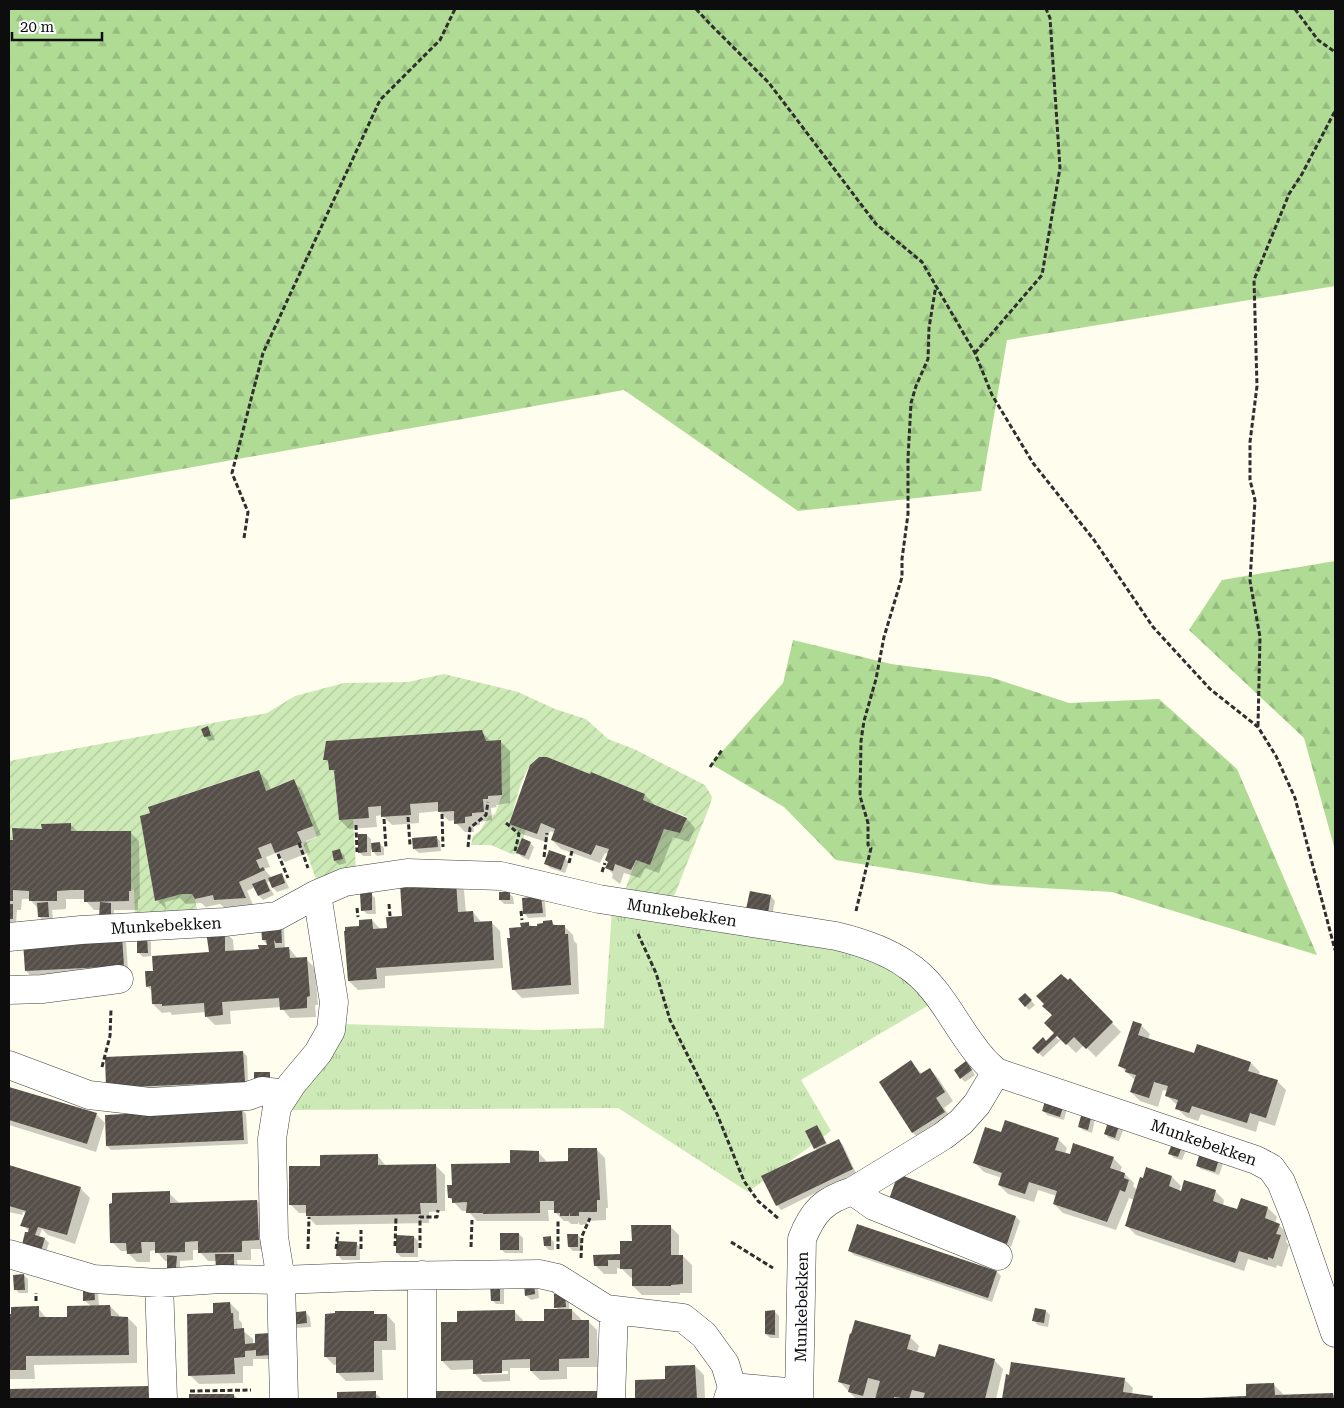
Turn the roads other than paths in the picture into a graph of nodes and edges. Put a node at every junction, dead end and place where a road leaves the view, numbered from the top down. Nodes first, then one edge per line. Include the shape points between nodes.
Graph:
1 (314, 884) junction
2 (9, 937) edge
3 (116, 980) road end
4 (9, 990) edge
5 (9, 1065) edge
6 (996, 1072) junction
7 (285, 1094) junction
8 (853, 1190) junction
9 (9, 1254) edge
10 (998, 1256) dead end
11 (421, 1265) junction
12 (281, 1280) junction
13 (159, 1283) junction
14 (614, 1310) junction
15 (1335, 1333) edge
16 (163, 1393) edge
17 (730, 1393) edge
18 (799, 1396) edge
19 (284, 1399) edge
20 (422, 1399) edge
21 (611, 1399) edge

1 - 2 lane, Munkebekken via 277,916
1 - 6 lane, Munkebekken via 412,873 500,876 599,899 836,936 876,948 908,965 929,985 982,1058
1 - 7 lane via 334,1002 331,1030 318,1053
3 - 4 lane
5 - 7 lane via 89,1095 150,1102 248,1096 262,1091
6 - 8 lane, Munkebekken via 977,1104 961,1122 944,1136
6 - 15 lane, Munkebekken via 1271,1168 1281,1182 1295,1217
7 - 12 lane via 277,1108 272,1139 274,1237
8 - 10 lane via 874,1206
8 - 18 lane, Munkebekken via 820,1207 808,1222 802,1239
9 - 13 lane via 93,1279
11 - 12 lane
11 - 14 lane via 557,1278 606,1309
11 - 20 lane
12 - 13 lane via 221,1278
12 - 19 lane
13 - 16 lane
14 - 17 lane via 683,1318 704,1335 725,1364
14 - 21 lane
17 - 18 lane

